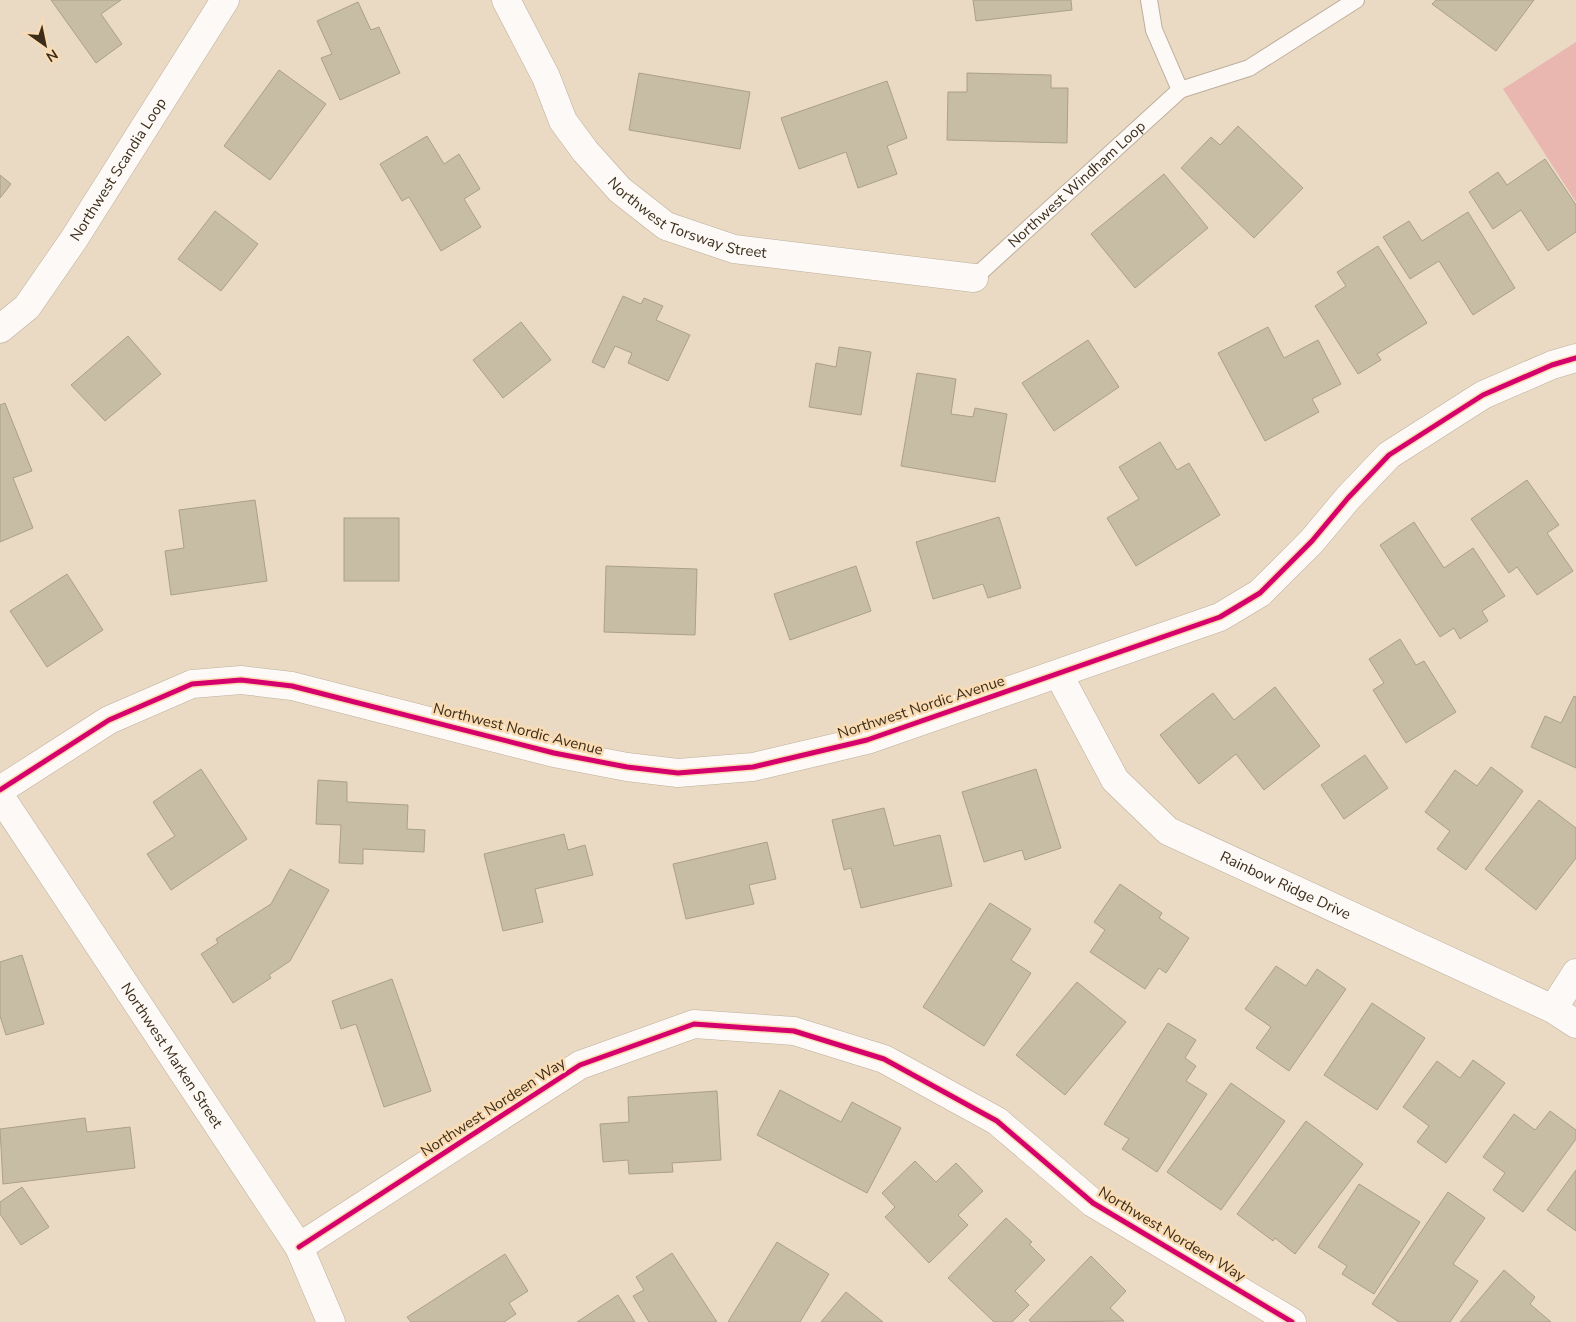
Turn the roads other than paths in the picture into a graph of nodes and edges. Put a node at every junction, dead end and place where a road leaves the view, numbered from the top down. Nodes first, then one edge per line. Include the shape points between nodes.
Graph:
1 (225, 0) edge
2 (506, 0) edge
3 (1149, 0) edge
4 (1356, 0) edge
5 (1180, 90) junction
6 (974, 278) joint
7 (0, 329) edge
8 (1576, 358) edge
9 (1059, 675) junction
10 (0, 790) edge
11 (0, 796) edge
12 (1576, 973) edge
13 (1553, 1009) junction
14 (1576, 1024) edge
15 (299, 1247) junction
16 (331, 1322) edge
17 (1292, 1322) edge

1 - 7 street, Northwest Scandia Loop via 74,239 27,307
2 - 6 street, Northwest Torsway Street via 546,77 563,121 620,190 666,226 734,249
3 - 5 lane via 1154,30
4 - 5 lane, Northwest Windham Loop via 1249,68
5 - 6 lane, Northwest Windham Loop
8 - 9 street, Northwest Nordic Avenue via 1482,395 1390,455 1306,548 1260,593 1220,617
9 - 10 street, Northwest Nordic Avenue via 867,740 753,767 678,773 627,768 554,753 292,686 241,680 192,684 109,720
9 - 13 street, Rainbow Ridge Drive via 1115,780 1168,831
11 - 15 street, Northwest Marken Street
12 - 13 street
13 - 14 street, Rainbow Ridge Drive
15 - 16 street, Northwest Marken Street
15 - 17 street, Northwest Nordeen Way via 580,1065 694,1024 794,1031 884,1059 997,1121 1093,1203

